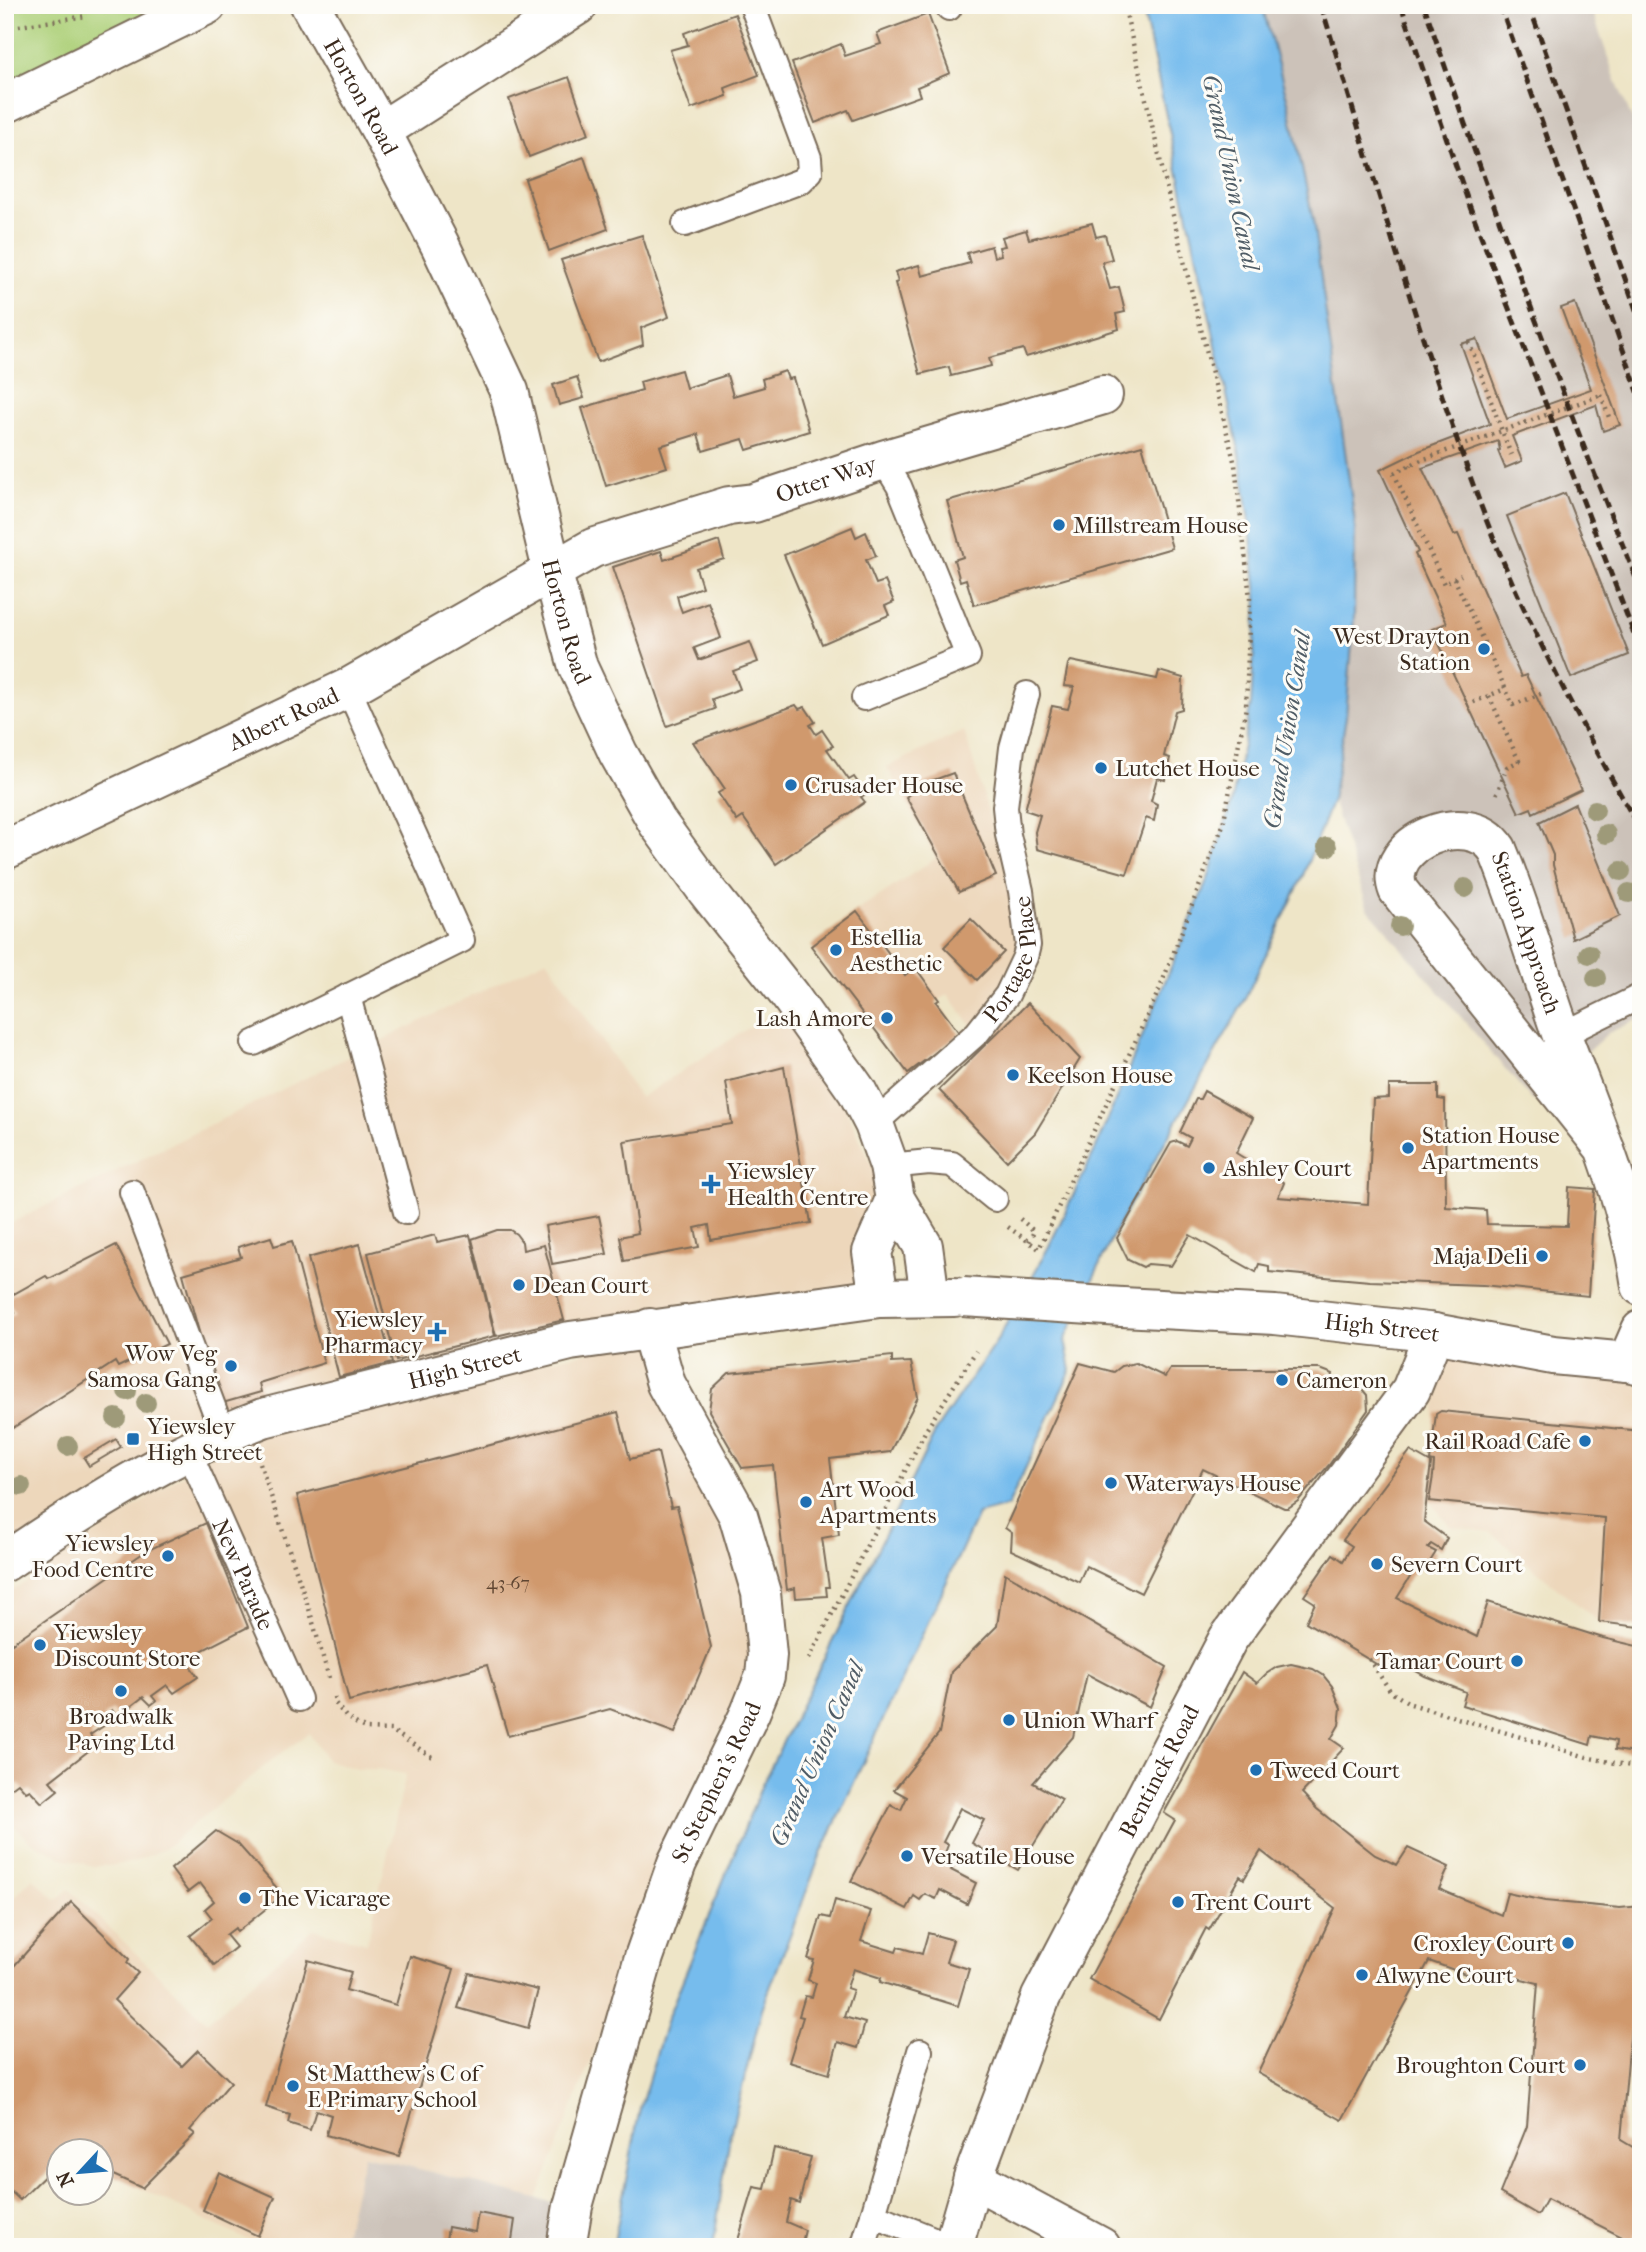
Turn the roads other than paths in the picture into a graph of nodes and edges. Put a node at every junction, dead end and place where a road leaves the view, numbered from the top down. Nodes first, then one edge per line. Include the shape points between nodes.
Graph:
1 (207, 5) edge
2 (310, 5) edge
3 (578, 5) edge
4 (752, 5) edge
5 (5, 104) edge
6 (381, 131) junction
7 (685, 224) dead end
8 (1103, 395) dead end
9 (883, 460) junction
10 (552, 570) junction
11 (348, 688) junction
12 (1027, 694) dead end
13 (864, 698) dead end
14 (5, 850) edge
15 (348, 996) junction
16 (1641, 996) edge
17 (1562, 1035) junction
18 (254, 1044) dead end
19 (874, 1124) junction
20 (1605, 1149) junction
21 (892, 1183) junction
22 (132, 1192) dead end
23 (995, 1199) dead end
24 (406, 1212) dead end
25 (1641, 1286) edge
26 (879, 1297) junction
27 (947, 1297) junction
28 (650, 1328) junction
29 (1434, 1333) junction
30 (1636, 1352) edge
31 (235, 1429) junction
32 (188, 1450) junction
33 (5, 1562) edge
34 (299, 1699) dead end
35 (920, 2052) dead end
36 (974, 2178) junction
37 (873, 2215) junction
38 (566, 2247) edge
39 (863, 2247) edge
40 (953, 2247) edge
41 (1101, 2247) edge

1 - 5 street
2 - 6 street, Horton Road
3 - 6 street
4 - 7 lane via 809,158 810,172 801,181
6 - 10 street, Horton Road via 509,391
8 - 9 street, Otter Way
9 - 10 street, Otter Way via 754,503 729,506 593,548
9 - 13 lane via 899,486 968,656
10 - 11 street, Albert Road
10 - 19 street, Horton Road via 578,667 636,787 707,891 850,1080
11 - 14 street, Albert Road
11 - 15 lane via 462,940
12 - 19 lane, Portage Place via 1012,748 1005,807 1021,891 1028,945 1025,957 1007,995 976,1033
15 - 18 lane
15 - 24 lane
16 - 17 lane
17 - 20 street, Station Approach
17 - 20 street, Station Approach via 1493,844 1469,829 1448,830 1401,857 1395,883 1401,895
19 - 21 street, Horton Road
20 - 25 street, Station Approach
21 - 23 lane via 929,1162 952,1164
21 - 26 street via 872,1252
21 - 27 street, Horton Road
22 - 31 lane
26 - 27 street, High Street
26 - 28 street, High Street
27 - 29 street, High Street, bridge via 1275,1315
28 - 31 street, High Street via 570,1341 263,1418
28 - 38 street, St Stephen's Road via 666,1384 738,1515 761,1593 767,1655 765,1676 677,1863 645,1956 573,2206
29 - 30 street, High Street via 1553,1355
29 - 36 street, Bentinck Road via 1411,1390 1228,1639 1041,1997
31 - 32 street, High Street
32 - 33 street, High Street via 60,1524
32 - 34 lane, New Parade
35 - 37 lane
36 - 40 street, Bentinck Road
36 - 41 street
37 - 39 lane
37 - 40 lane

